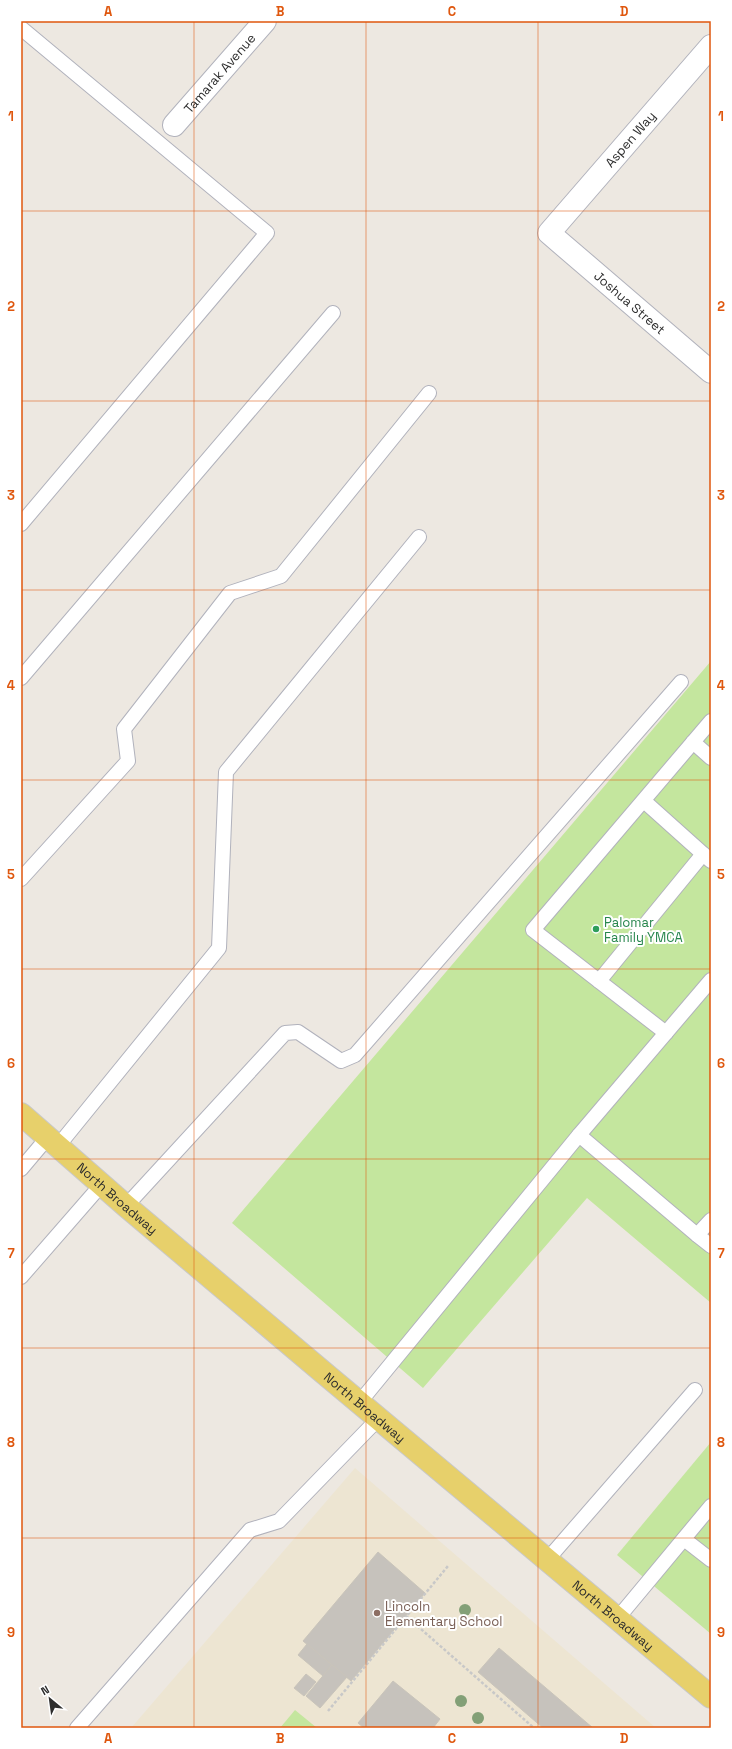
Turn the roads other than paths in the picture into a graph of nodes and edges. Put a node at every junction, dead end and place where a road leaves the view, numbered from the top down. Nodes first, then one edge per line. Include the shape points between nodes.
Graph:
1 (265, 21) edge
2 (21, 28) edge
3 (711, 46) edge
4 (174, 125) dead end
5 (549, 233) joint
6 (333, 313) dead end
7 (711, 372) edge
8 (429, 393) dead end
9 (21, 524) edge
10 (419, 537) dead end
11 (21, 678) edge
12 (681, 682) dead end
13 (711, 721) edge
14 (693, 742) junction
15 (711, 758) edge
16 (644, 801) junction
17 (707, 857) edge
18 (21, 879) edge
19 (711, 980) edge
20 (599, 981) junction
21 (666, 1033) junction
22 (21, 1114) edge
23 (579, 1135) junction
24 (53, 1142) junction
25 (21, 1169) edge
26 (102, 1184) junction
27 (126, 1206) junction
28 (711, 1220) edge
29 (697, 1234) junction
30 (711, 1246) edge
31 (21, 1277) edge
32 (695, 1390) dead end
33 (359, 1403) junction
34 (378, 1419) junction
35 (711, 1506) edge
36 (684, 1539) junction
37 (547, 1560) junction
38 (711, 1560) edge
39 (617, 1619) junction
40 (711, 1697) edge
41 (77, 1728) edge

1 - 4 street, Tamarak Avenue
2 - 9 lane via 266,233
3 - 5 street, Aspen Way
5 - 7 street, Joshua Street
6 - 11 lane
8 - 18 lane via 281,576 230,593 124,729 128,761
10 - 24 lane via 226,772 219,948
12 - 27 lane via 355,1055 341,1061 298,1032 285,1033
13 - 14 lane
14 - 15 lane
14 - 16 lane
16 - 17 lane
16 - 20 lane via 533,930
17 - 20 lane
19 - 21 lane
20 - 21 lane
21 - 23 lane
22 - 24 main road, North Broadway
23 - 29 lane
23 - 33 lane
24 - 25 lane
24 - 26 main road, North Broadway
26 - 27 main road, North Broadway
26 - 31 lane
27 - 33 main road, North Broadway
28 - 29 lane
29 - 30 lane
32 - 37 lane
33 - 34 main road, North Broadway
34 - 37 main road, North Broadway
34 - 41 lane via 279,1521 250,1530
35 - 36 lane
36 - 38 lane
36 - 39 lane
37 - 39 main road, North Broadway
39 - 40 main road, North Broadway

